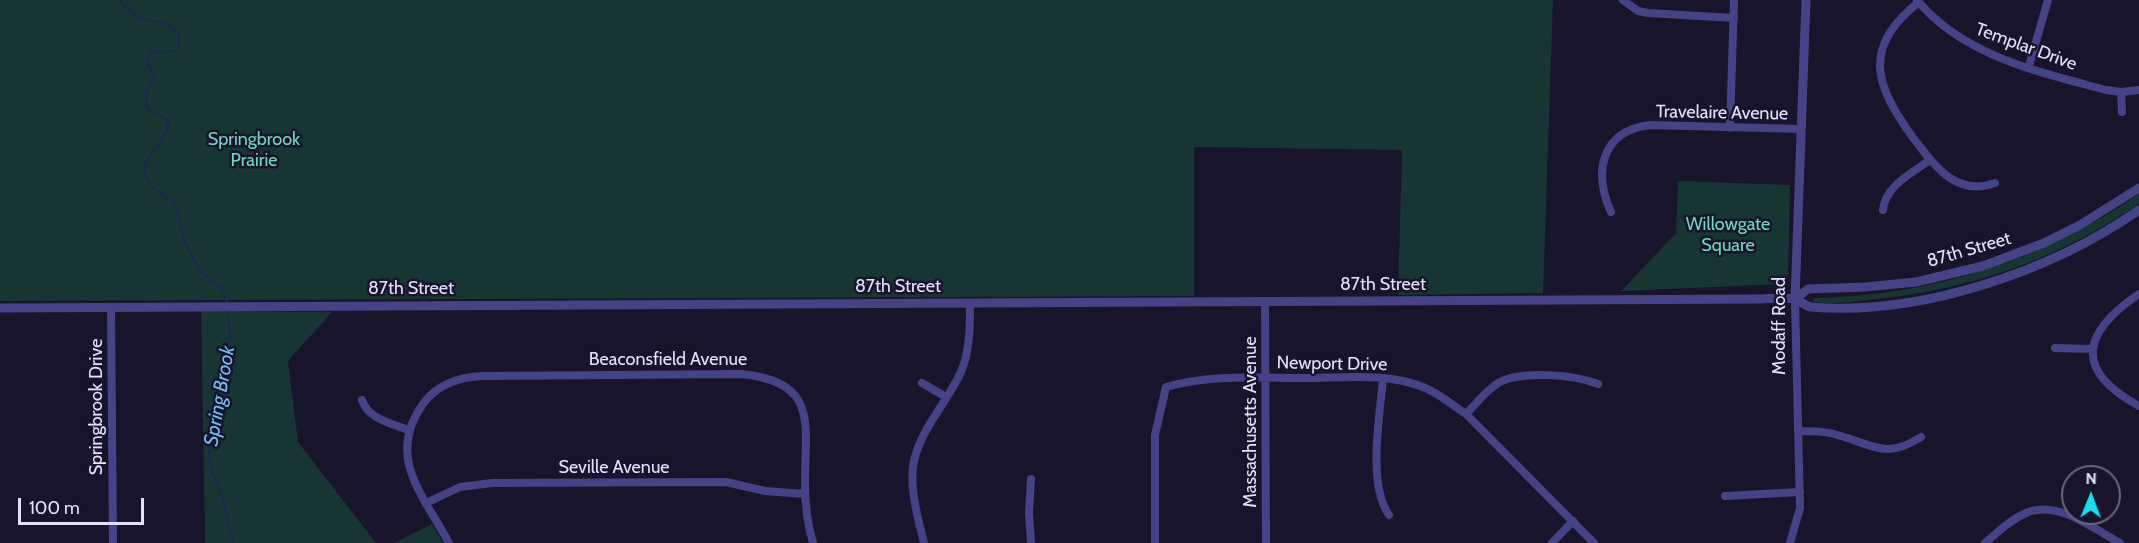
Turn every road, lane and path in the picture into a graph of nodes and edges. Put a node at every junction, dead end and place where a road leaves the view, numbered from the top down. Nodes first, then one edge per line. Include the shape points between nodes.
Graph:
1 (1623, 0) edge
2 (1734, 0) edge
3 (1806, 0) edge
4 (2048, 0) edge
5 (1918, 1) edge
6 (1734, 18) junction
7 (2029, 66) junction
8 (2139, 90) edge
9 (2121, 92) junction
10 (2121, 112) dead end
11 (1730, 128) junction
12 (1801, 129) junction
13 (1930, 160) junction
14 (1995, 183) dead end
15 (2139, 188) edge
16 (1882, 210) dead end
17 (2139, 210) edge
18 (1611, 212) dead end
19 (2139, 294) edge
20 (1795, 299) junction
21 (1265, 302) junction
22 (970, 304) junction
23 (111, 307) junction
24 (0, 308) edge
25 (2055, 348) dead end
26 (2093, 349) junction
27 (1266, 378) junction
28 (1383, 379) junction
29 (922, 383) dead end
30 (1598, 384) dead end
31 (946, 397) junction
32 (362, 400) dead end
33 (2139, 406) edge
34 (1466, 414) junction
35 (408, 430) junction
36 (1798, 431) junction
37 (1921, 437) dead end
38 (1031, 479) dead end
39 (1800, 492) junction
40 (805, 494) junction
41 (1725, 496) dead end
42 (426, 503) junction
43 (1389, 514) dead end
44 (1573, 522) junction
45 (1793, 542) edge
46 (113, 543) edge
47 (449, 543) edge
48 (813, 543) edge
49 (924, 543) edge
50 (1031, 543) edge
51 (1155, 543) edge
52 (1266, 543) edge
53 (1552, 543) edge
54 (1594, 543) edge
55 (1985, 543) edge
56 (2120, 543) edge

1 - 6 street via 1648,13
2 - 6 street
3 - 12 street, Modaff Road
4 - 7 street
5 - 7 street, Templar Drive via 1942,26 1964,41
5 - 13 street via 1901,16 1886,39 1881,78 1892,109
6 - 11 street
7 - 9 street, Templar Drive
8 - 9 street, Templar Drive
9 - 10 street
11 - 12 street, Travelaire Avenue
11 - 18 street, Travelaire Avenue via 1650,125 1624,132 1609,149 1603,166 1602,188
12 - 20 street, Modaff Road
13 - 14 street via 1943,176 1956,182 1980,186
13 - 16 street via 1891,190
15 - 20 street, 87th Street via 2080,225 1983,266 1916,282 1808,289
17 - 20 street, 87th Street via 2055,258 1969,289 1863,306 1808,307
19 - 26 street via 2106,319
20 - 21 street, 87th Street
20 - 36 street, Modaff Road
21 - 22 street, 87th Street
21 - 27 street, Massachusetts Avenue
22 - 23 street, 87th Street
22 - 31 street via 968,345 961,371
23 - 24 street, 87th Street
23 - 46 street, Springbrook Drive
25 - 26 street
26 - 33 street via 2105,383
27 - 28 street, Newport Drive
27 - 51 street, Newport Drive via 1205,379 1166,387 1155,435
27 - 52 street, Massachusetts Avenue
28 - 34 street, Newport Drive via 1423,387
28 - 43 street via 1378,475
29 - 31 street
30 - 34 street via 1568,376 1510,378 1491,389
31 - 49 street via 929,426 914,465 915,507
32 - 35 street via 373,416
34 - 44 street, Newport Drive
35 - 40 street, Beaconsfield Avenue via 431,394 460,378 754,375 793,391 802,409 808,437
35 - 42 street via 407,460
36 - 37 street via 1829,433 1883,451 1902,448
36 - 39 street, Modaff Road
38 - 50 street
39 - 41 street
39 - 45 street, Modaff Road
40 - 42 street, Seville Avenue via 765,491 726,482 492,483 460,487
40 - 48 street, Beaconsfield Avenue
42 - 47 street
44 - 53 street
44 - 54 street, Newport Drive
55 - 56 street via 2028,512 2045,510 2065,513

